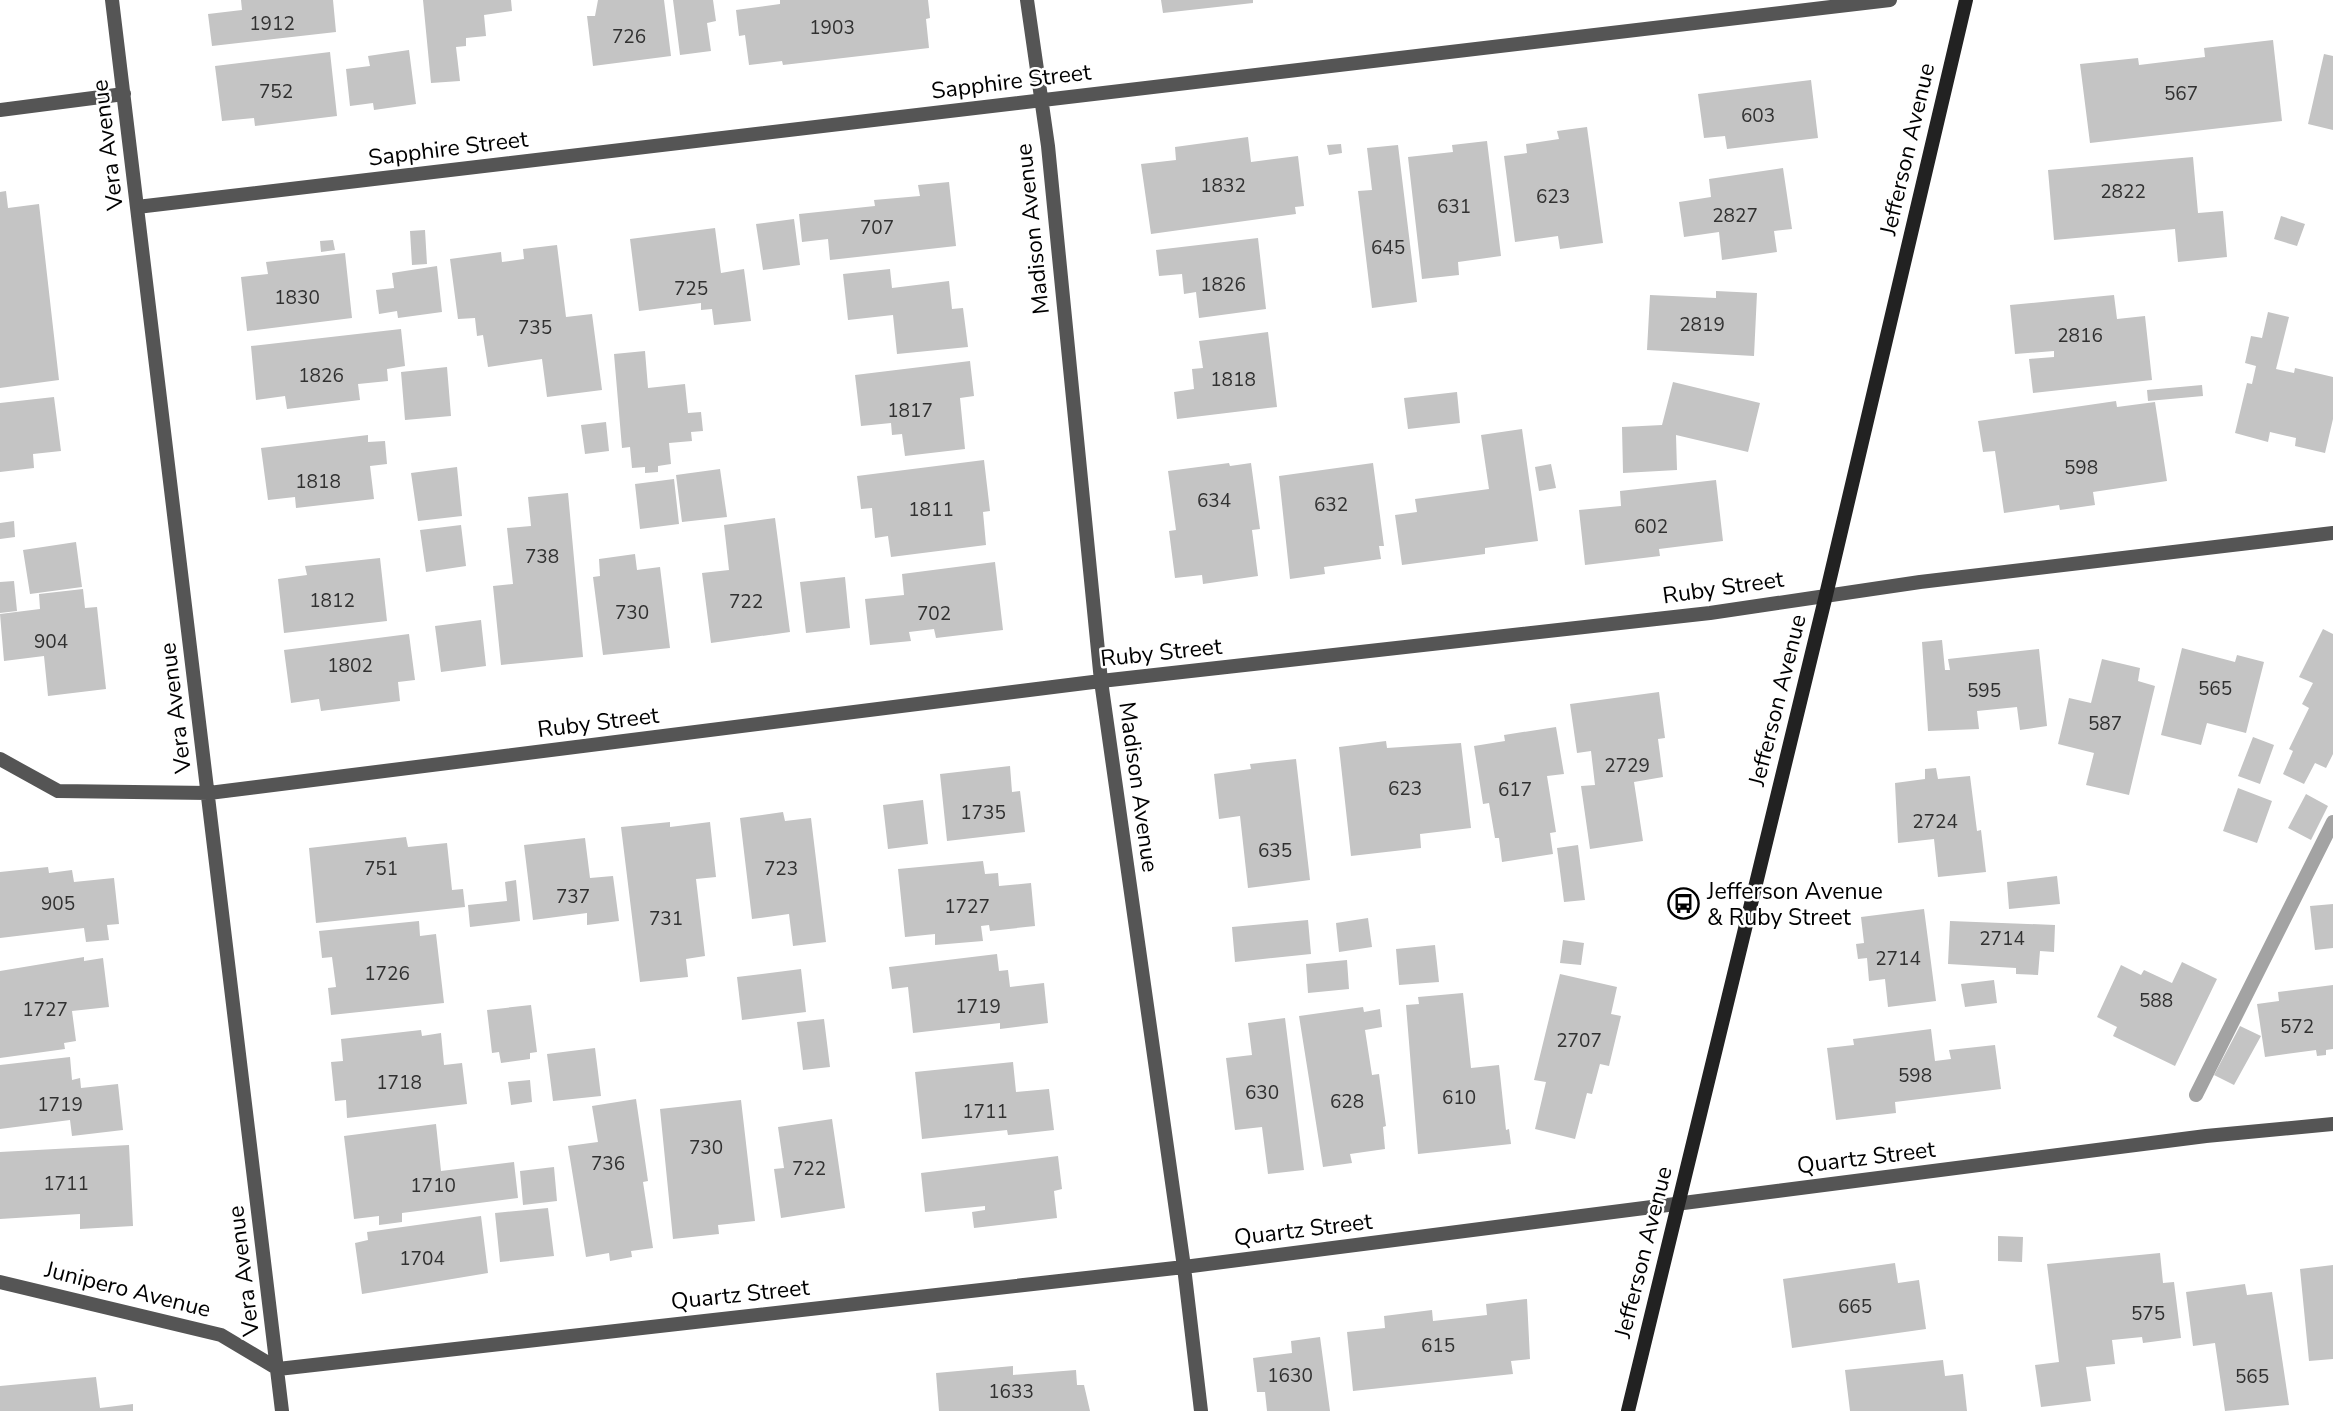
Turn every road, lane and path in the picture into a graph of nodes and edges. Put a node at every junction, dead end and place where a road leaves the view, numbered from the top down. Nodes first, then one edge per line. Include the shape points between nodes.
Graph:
1 (112, 0) edge
2 (1027, 0) edge
3 (1890, 0) edge
4 (1966, 0) edge
5 (124, 94) junction
6 (1041, 101) junction
7 (0, 110) edge
8 (137, 207) junction
9 (2333, 533) edge
10 (1826, 595) junction
11 (1101, 681) junction
12 (0, 760) edge
13 (209, 793) junction
14 (2333, 1124) edge
15 (1678, 1203) junction
16 (1184, 1267) junction
17 (0, 1282) edge
18 (278, 1368) junction
19 (282, 1411) edge
20 (1201, 1411) edge
21 (1629, 1411) edge

1 - 5 street, Vera Avenue
2 - 6 street, Madison Avenue
3 - 6 street, Sapphire Street
4 - 10 main road, Jefferson Avenue
5 - 7 street
5 - 8 street, Vera Avenue
6 - 8 street, Sapphire Street
6 - 11 street, Madison Avenue
8 - 13 street, Vera Avenue
9 - 10 street, Ruby Street
10 - 11 street, Ruby Street via 1710,613
10 - 15 main road, Jefferson Avenue
11 - 13 street, Ruby Street
11 - 16 street, Madison Avenue
12 - 13 street, Ruby Street via 58,790
13 - 18 street, Vera Avenue
14 - 15 street, Quartz Street
15 - 16 street, Quartz Street
15 - 21 main road, Jefferson Avenue
16 - 18 street, Quartz Street
16 - 20 street, Madison Avenue
17 - 18 street, Junipero Avenue via 221,1335
18 - 19 street, Vera Avenue

